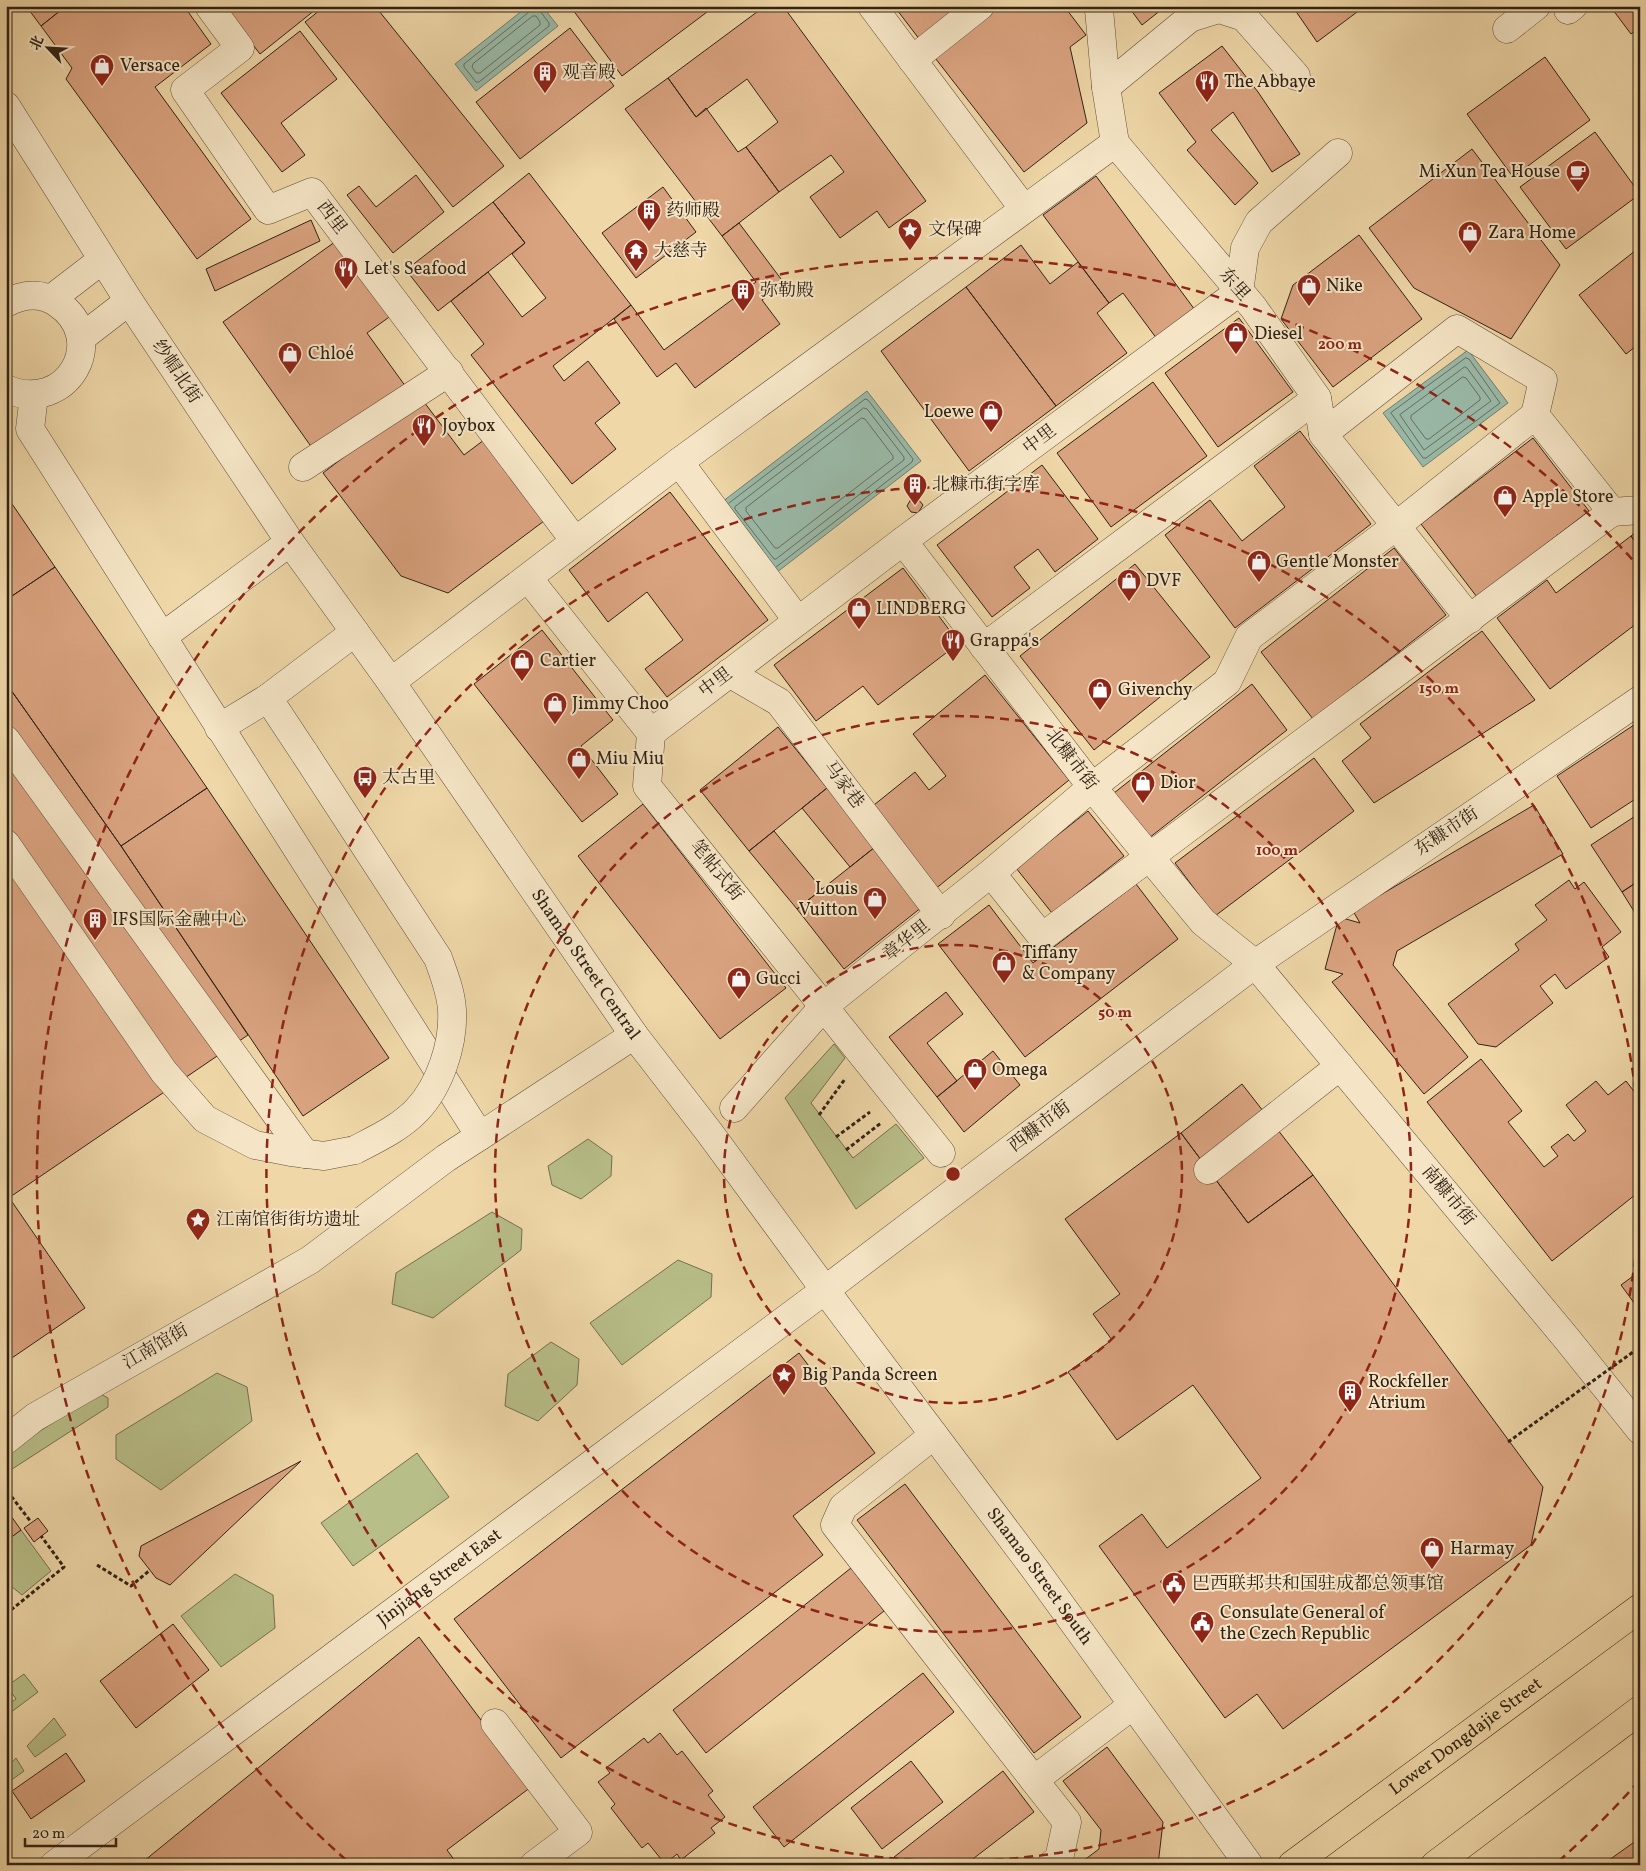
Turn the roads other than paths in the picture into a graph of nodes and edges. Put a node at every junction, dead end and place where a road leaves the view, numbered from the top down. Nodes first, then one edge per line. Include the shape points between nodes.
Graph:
1 (209, 6) edge
2 (872, 6) edge
3 (980, 6) edge
4 (1097, 6) edge
5 (1536, 6) edge
6 (1507, 29) dead end
7 (912, 60) junction
8 (1296, 76) dead end
9 (1106, 87) junction
10 (6, 106) edge
11 (1115, 143) junction
12 (1338, 153) dead end
13 (1024, 209) junction
14 (102, 260) junction
15 (1239, 292) junction
16 (51, 299) junction
17 (129, 301) junction
18 (6, 303) edge
19 (81, 338) junction
20 (449, 372) junction
21 (6, 388) edge
22 (34, 395) junction
23 (1317, 398) junction
24 (1535, 415) junction
25 (1323, 434) junction
26 (679, 462) junction
27 (303, 467) dead end
28 (1640, 510) edge
29 (1612, 512) junction
30 (1396, 526) junction
31 (575, 541) junction
32 (290, 542) junction
33 (904, 542) junction
34 (528, 578) junction
35 (1470, 619) junction
36 (798, 621) junction
37 (355, 632) junction
38 (162, 637) junction
39 (984, 647) junction
40 (730, 673) junction
41 (391, 682) junction
42 (268, 698) junction
43 (1640, 700) edge
44 (219, 728) junction
45 (651, 733) junction
46 (6, 740) edge
47 (1092, 787) junction
48 (6, 844) edge
49 (1150, 857) junction
50 (992, 873) junction
51 (407, 914) dead end
52 (941, 914) junction
53 (1255, 964) junction
54 (824, 1006) junction
55 (634, 1035) junction
56 (431, 1059) junction
57 (1340, 1066) junction
58 (734, 1108) dead end
59 (480, 1136) junction
60 (941, 1153) dead end
61 (305, 1154) junction
62 (1208, 1170) dead end
63 (824, 1290) junction
64 (1640, 1430) edge
65 (934, 1435) junction
66 (6, 1440) edge
67 (1640, 1608) edge
68 (1134, 1705) junction
69 (1640, 1710) edge
70 (494, 1723) dead end
71 (1034, 1780) junction
72 (54, 1865) edge
73 (534, 1865) edge
74 (1051, 1865) edge
75 (1249, 1865) edge
76 (1292, 1865) edge
77 (1435, 1865) edge

1 - 20 street, 西里 via 240,48 185,90 268,210 312,192
2 - 7 street
3 - 7 street
4 - 9 street
5 - 6 street
7 - 13 street
8 - 9 street via 1244,17 1219,9 1190,18
9 - 11 street
10 - 14 street, 纱帽北街
11 - 13 street
11 - 15 street, 东里
12 - 15 street via 1259,222 1245,248
13 - 26 street
14 - 16 street
14 - 17 street, 纱帽北街
15 - 23 street, 东里 via 1253,306
15 - 33 street, 中里
16 - 18 street via 34,295
16 - 19 street via 65,308
17 - 19 street
17 - 32 street, 纱帽北街
19 - 22 street via 80,356 74,372 49,392
20 - 27 street
20 - 31 street, 西里
21 - 22 street via 18,394
22 - 38 street via 30,428
23 - 25 street, 东里
23 - 39 street
24 - 25 street via 1543,380 1457,330
24 - 29 street
24 - 30 street, 章华里
25 - 30 street, 东里
26 - 31 street
26 - 36 street
28 - 29 street
29 - 35 street
30 - 35 street, 东里
30 - 47 street, 章华里 via 1249,637 1227,682
31 - 34 street
32 - 37 street, 纱帽北街
32 - 38 street
33 - 36 street, 中里
33 - 39 street, 北糠市街
34 - 41 street
34 - 45 street
35 - 49 street
36 - 40 street, 中里
37 - 41 street, Shamao Street Central
37 - 42 street
38 - 44 street
39 - 47 street, 北糠市街
40 - 45 street, 中里
40 - 52 street, 马家巷 via 779,702
41 - 55 street, Shamao Street Central
42 - 44 street
42 - 61 street, bridge via 438,958 448,986 452,1011 450,1039 443,1064 431,1092 417,1111 388,1133 355,1150 324,1156
43 - 53 street, 东糠市街
44 - 56 street
45 - 54 street, 笔帖式街 via 647,786
46 - 61 street
47 - 49 street, 北糠市街
47 - 50 street, 章华里
48 - 61 street via 164,1072 206,1119 254,1144
49 - 50 street via 1042,937
49 - 53 street, 北糠市街 via 1203,922
50 - 52 street, 章华里
51 - 56 street via 438,959 451,1012 445,1048 439,1056
52 - 54 street, 章华里
53 - 57 street, 南糠市街
53 - 63 street, 西糠市街
54 - 58 street, 章华里
54 - 60 street, 笔帖式街
55 - 59 street, 江南馆街
55 - 63 street, Shamao Street Central
56 - 59 street
57 - 62 street
57 - 64 street, 南糠市街
59 - 66 street, 江南馆街 via 310,1260 35,1417
63 - 65 street, Shamao Street South
63 - 72 street, Jinjiang Street East
65 - 68 street, Shamao Street South
65 - 71 street via 843,1507 835,1525
67 - 76 main road, Lower Dongdajie Street
68 - 71 street
68 - 75 street, Shamao Street South
69 - 77 main road
70 - 73 street via 578,1832
71 - 74 street via 1067,1822 1059,1859

